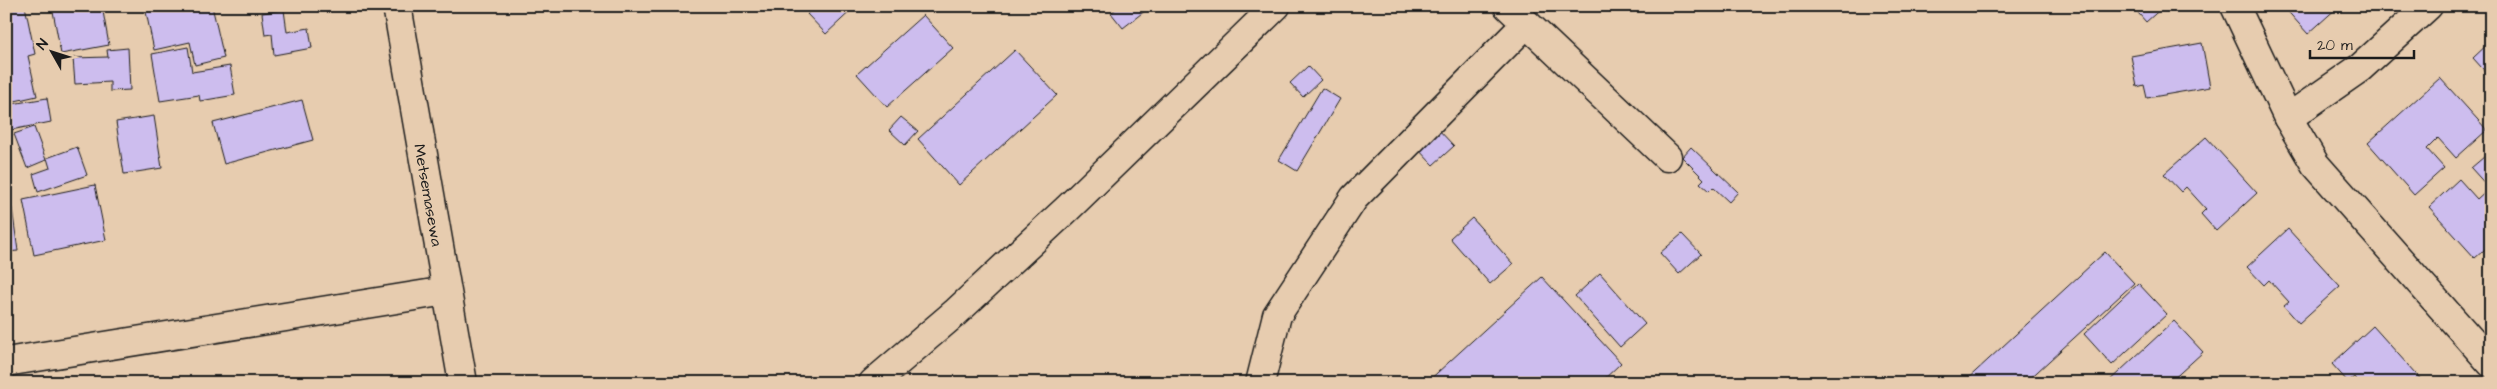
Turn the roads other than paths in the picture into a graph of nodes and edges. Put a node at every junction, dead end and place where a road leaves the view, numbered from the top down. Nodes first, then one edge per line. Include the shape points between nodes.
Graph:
1 (397, 6) edge
2 (1276, 6) edge
3 (2235, 6) edge
4 (2428, 6) edge
5 (1517, 15) edge
6 (2288, 118) junction
7 (1667, 157) dead end
8 (446, 291) junction
9 (2486, 346) edge
10 (6, 362) edge
11 (888, 378) edge
12 (464, 383) edge
13 (1260, 383) edge

1 - 8 street, Metsemasewa
2 - 11 street
3 - 6 street
4 - 6 street via 2360,68
5 - 7 street
5 - 13 street via 1354,198 1278,314
6 - 9 street via 2315,164
8 - 10 street
8 - 12 street, Metsemasewa

